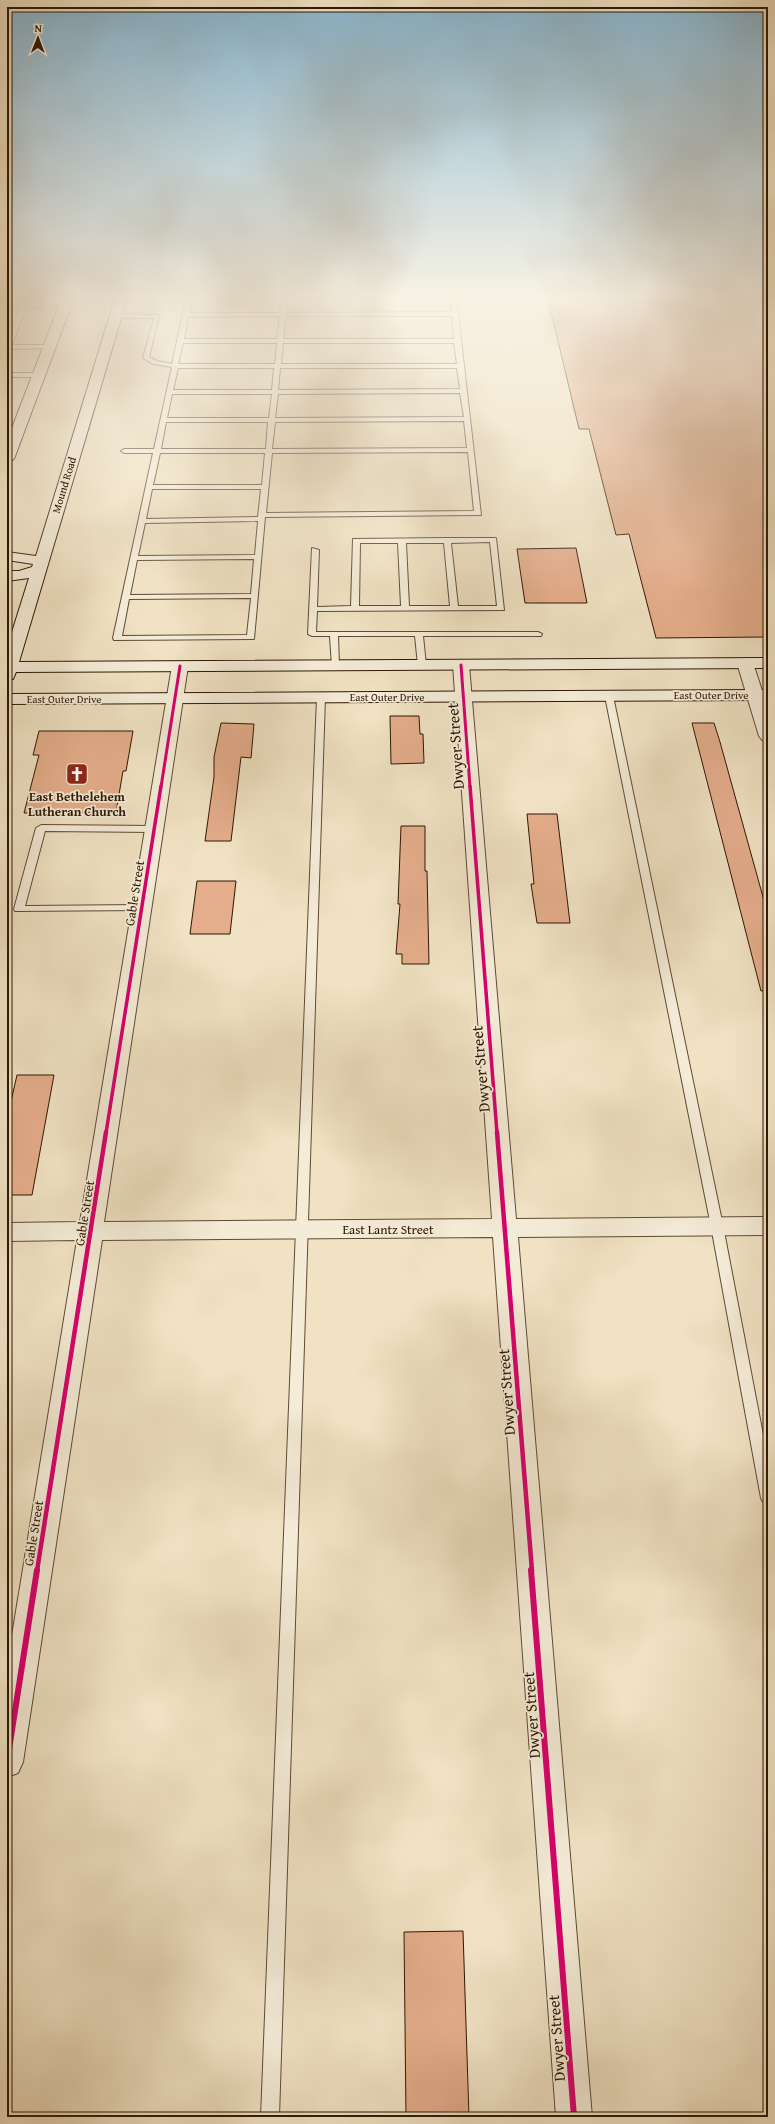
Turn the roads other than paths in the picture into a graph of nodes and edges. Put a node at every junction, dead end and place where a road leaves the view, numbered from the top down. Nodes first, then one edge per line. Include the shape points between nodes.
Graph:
1 (30, 394) edge
2 (92, 394) edge
3 (170, 394) edge
4 (274, 394) edge
5 (463, 394) edge
6 (467, 419) junction
7 (164, 420) junction
8 (271, 420) junction
9 (12, 431) edge
10 (471, 450) junction
11 (124, 451) dead end
12 (158, 451) junction
13 (268, 451) junction
14 (7, 459) edge
15 (150, 487) junction
16 (264, 487) junction
17 (261, 517) junction
18 (142, 521) junction
19 (447, 540) junction
20 (402, 541) junction
21 (315, 550) dead end
22 (7, 556) edge
23 (258, 557) junction
24 (134, 558) junction
25 (40, 566) junction
26 (7, 576) edge
27 (255, 596) junction
28 (126, 597) junction
29 (312, 609) junction
30 (355, 609) junction
31 (405, 609) junction
32 (454, 609) junction
33 (334, 634) junction
34 (419, 634) junction
35 (538, 634) dead end
36 (13, 639) edge
37 (745, 663) junction
38 (768, 663) edge
39 (335, 665) junction
40 (422, 665) junction
41 (461, 665) junction
42 (180, 666) junction
43 (59, 667) junction
44 (8, 670) edge
45 (762, 695) edge
46 (463, 696) junction
47 (610, 696) junction
48 (321, 697) junction
49 (175, 698) junction
50 (7, 699) edge
51 (51, 699) junction
52 (768, 736) edge
53 (154, 829) junction
54 (142, 908) junction
55 (717, 1226) junction
56 (768, 1226) edge
57 (505, 1228) junction
58 (304, 1230) junction
59 (91, 1231) junction
60 (7, 1232) edge
61 (768, 1498) edge
62 (7, 1762) edge
63 (270, 2117) edge
64 (574, 2117) edge

1 - 9 main road
2 - 25 main road, Mound Road
3 - 7 lane
4 - 8 lane
5 - 6 lane
6 - 8 lane
6 - 10 lane
7 - 8 lane
7 - 12 lane
8 - 13 lane
9 - 14 main road
10 - 13 lane
10 - 17 lane via 478,513
11 - 12 lane
12 - 13 lane
12 - 15 lane
13 - 16 lane
15 - 16 lane
15 - 18 lane
16 - 17 lane
17 - 18 lane
17 - 23 lane
18 - 24 lane
19 - 20 lane
19 - 32 lane
19 - 32 lane via 493,540 501,608
20 - 30 lane via 356,541
20 - 31 lane
21 - 29 lane
22 - 25 main road
23 - 24 lane
23 - 27 lane
24 - 28 lane
25 - 26 main road via 20,576
25 - 36 main road, Mound Road
27 - 28 lane
27 - 28 lane via 251,637 117,638
29 - 30 lane
29 - 33 lane via 312,634
30 - 31 lane
31 - 32 lane
33 - 34 lane
33 - 39 lane
34 - 35 lane
34 - 40 lane
36 - 44 main road, Mound Road
37 - 38 main road
37 - 41 main road
37 - 45 main road
39 - 40 main road
39 - 42 main road
40 - 41 main road
41 - 46 main road, Dwyer Street
42 - 43 main road
42 - 49 main road, Gable Street
43 - 44 main road
43 - 51 main road
45 - 47 main road, East Outer Drive
45 - 52 main road
46 - 47 main road, East Outer Drive
46 - 48 main road, East Outer Drive
46 - 57 main road, Dwyer Street
47 - 55 lane
48 - 49 main road, East Outer Drive
48 - 58 lane
49 - 51 main road, East Outer Drive
49 - 53 main road, Gable Street
50 - 51 main road, East Outer Drive
53 - 54 main road, Gable Street
53 - 54 lane via 41,828 19,909
54 - 59 main road, Gable Street
55 - 56 main road, East Lantz Street
55 - 57 main road, East Lantz Street
55 - 61 lane
57 - 58 main road, East Lantz Street
57 - 64 main road, Dwyer Street
58 - 59 main road, East Lantz Street
58 - 63 lane
59 - 60 main road, East Lantz Street
59 - 62 main road, Gable Street

